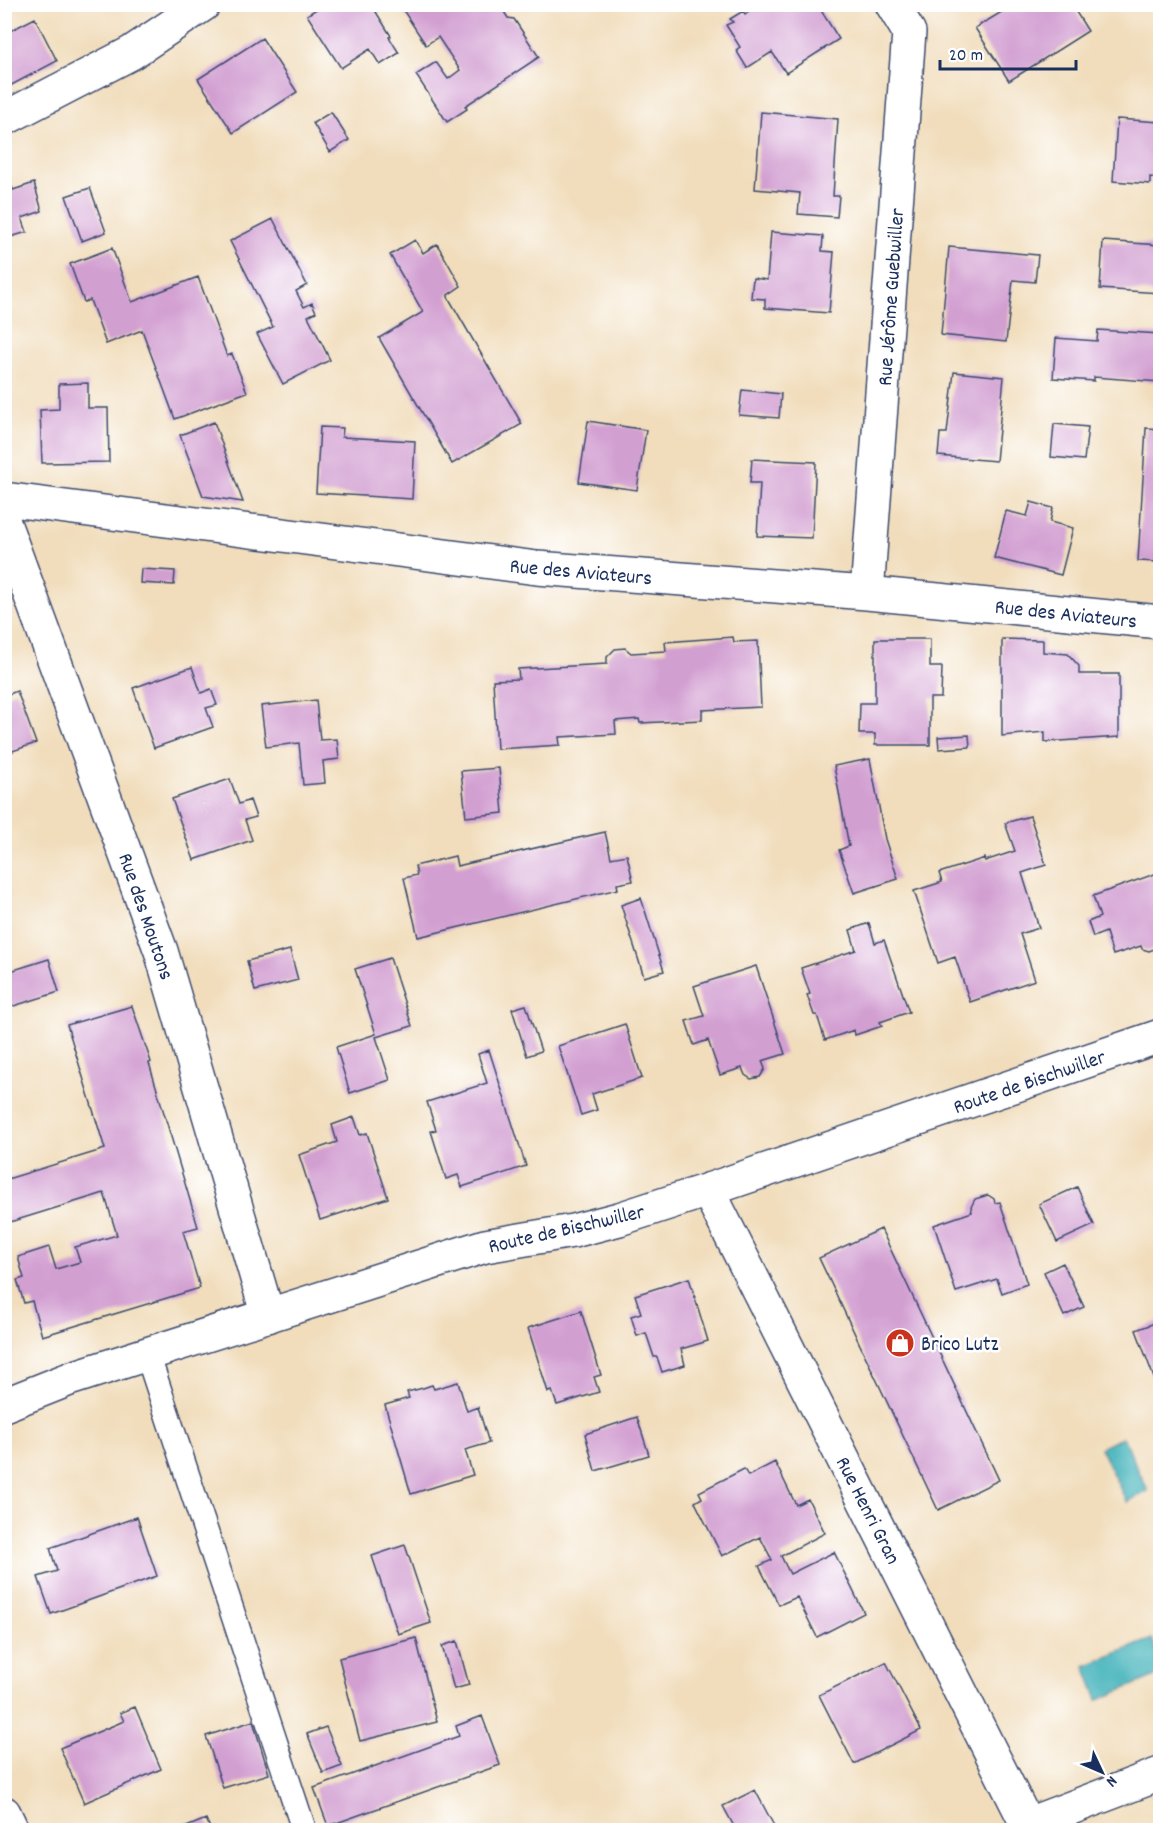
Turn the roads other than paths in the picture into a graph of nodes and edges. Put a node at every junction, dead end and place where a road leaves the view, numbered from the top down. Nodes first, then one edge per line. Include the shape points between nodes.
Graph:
1 (204, 4) edge
2 (892, 4) edge
3 (4, 119) edge
4 (4, 499) edge
5 (4, 523) edge
6 (867, 593) junction
7 (1161, 622) edge
8 (1161, 1036) edge
9 (708, 1190) junction
10 (268, 1316) junction
11 (147, 1353) junction
12 (4, 1405) edge
13 (1161, 1774) edge
14 (4, 1813) edge
15 (1028, 1828) edge
16 (12, 1830) edge
17 (304, 1830) edge

1 - 3 street via 131,52
2 - 6 street, Rue Jérôme Guebwiller via 909,32
4 - 6 street, Rue des Aviateurs via 537,568
5 - 10 street, Rue des Moutons via 161,951
6 - 7 street, Rue des Aviateurs
8 - 9 street, Route de Bischwiller
9 - 10 street, Route de Bischwiller via 573,1231 485,1246
9 - 15 street, Rue Henri Gran
10 - 11 street, Route de Bischwiller
11 - 12 street, Route de Bischwiller
11 - 17 lane
13 - 15 street
14 - 16 street

